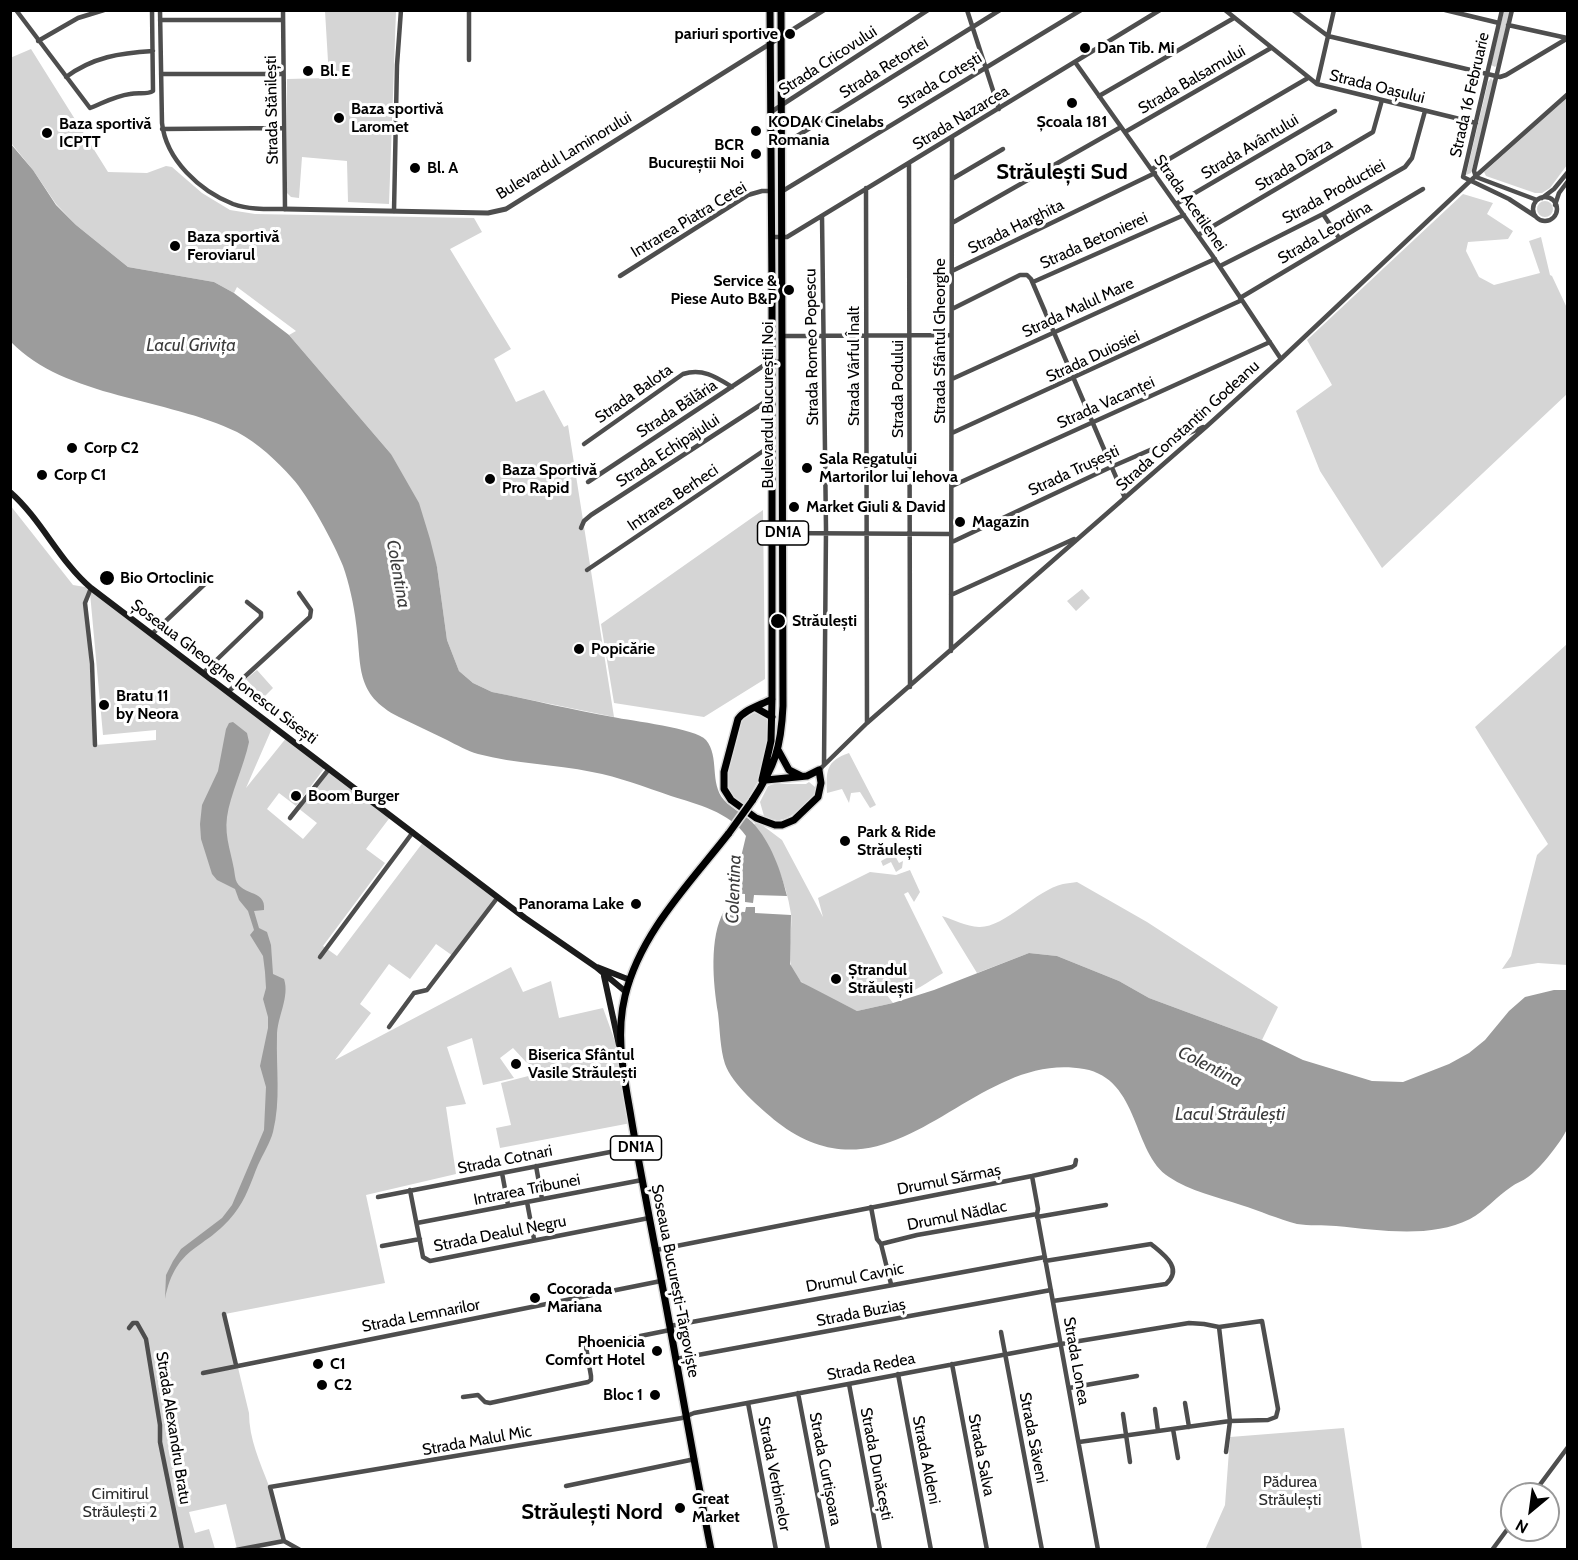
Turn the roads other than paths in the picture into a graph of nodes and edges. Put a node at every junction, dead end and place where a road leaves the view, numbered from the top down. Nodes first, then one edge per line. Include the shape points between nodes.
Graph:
1 (104, 10) edge
2 (152, 10) edge
3 (160, 10) edge
4 (283, 10) edge
5 (401, 10) edge
6 (469, 10) edge
7 (770, 10) edge
8 (781, 10) edge
9 (824, 10) edge
10 (928, 10) edge
11 (967, 10) edge
12 (1000, 10) edge
13 (1082, 10) edge
14 (1160, 10) edge
15 (1225, 10) edge
16 (1293, 10) edge
17 (1334, 10) edge
18 (1445, 10) edge
19 (1502, 10) edge
20 (1512, 10) edge
21 (16, 11) edge
22 (1234, 18) junction
23 (160, 20) junction
24 (283, 20) junction
25 (1499, 23) junction
26 (1508, 25) junction
27 (972, 28) junction
28 (1329, 36) junction
29 (781, 38) junction
30 (1568, 38) edge
31 (38, 41) junction
32 (770, 44) junction
33 (1271, 48) junction
34 (153, 51) junction
35 (759, 51) junction
36 (770, 56) junction
37 (469, 60) dead end
38 (1075, 62) junction
39 (985, 68) junction
40 (161, 74) junction
41 (283, 74) junction
42 (1487, 74) junction
43 (1497, 76) junction
44 (66, 77) junction
45 (1308, 78) junction
46 (1317, 84) junction
47 (1568, 94) edge
48 (1099, 96) junction
49 (1382, 100) junction
50 (780, 106) junction
51 (999, 109) junction
52 (1335, 111) dead end
53 (1425, 111) junction
54 (771, 112) junction
55 (1476, 123) junction
56 (284, 128) junction
57 (162, 129) junction
58 (1123, 130) junction
59 (952, 138) junction
60 (781, 146) junction
61 (1004, 149) dead end
62 (909, 163) junction
63 (1153, 171) junction
64 (1568, 172) edge
65 (1476, 177) junction
66 (952, 179) junction
67 (1568, 181) edge
68 (1469, 182) junction
69 (866, 188) junction
70 (1423, 189) dead end
71 (771, 191) junction
72 (781, 192) junction
73 (1540, 199) junction
74 (1176, 204) junction
75 (1555, 205) junction
76 (285, 209) junction
77 (394, 211) junction
78 (1323, 214) junction
79 (1184, 215) junction
80 (822, 216) junction
81 (1535, 216) junction
82 (952, 224) junction
83 (1198, 235) junction
84 (772, 237) junction
85 (781, 237) junction
86 (1339, 238) junction
87 (1215, 259) junction
88 (1220, 266) junction
89 (952, 271) junction
90 (620, 276) dead end
91 (1033, 282) junction
92 (1241, 299) junction
93 (952, 309) junction
94 (1054, 332) junction
95 (824, 335) junction
96 (866, 335) junction
97 (909, 335) junction
98 (951, 335) junction
99 (782, 336) junction
100 (1270, 342) junction
101 (1281, 359) junction
102 (782, 361) junction
103 (772, 363) junction
104 (952, 379) junction
105 (1074, 379) junction
106 (732, 387) junction
107 (771, 398) junction
108 (1094, 422) junction
109 (1207, 426) junction
110 (952, 433) junction
111 (584, 444) dead end
112 (772, 445) junction
113 (1111, 467) junction
114 (588, 482) dead end
115 (952, 486) junction
116 (10, 492) edge
117 (1125, 498) junction
118 (581, 528) dead end
119 (772, 533) junction
120 (783, 533) junction
121 (826, 534) junction
122 (868, 534) junction
123 (910, 534) junction
124 (951, 534) junction
125 (1081, 535) junction
126 (952, 542) junction
127 (587, 570) dead end
128 (209, 580) dead end
129 (91, 588) junction
130 (299, 592) dead end
131 (951, 595) junction
132 (248, 602) dead end
133 (152, 634) junction
134 (951, 651) junction
135 (203, 673) junction
136 (910, 687) junction
137 (228, 692) junction
138 (772, 699) junction
139 (756, 708) junction
140 (772, 717) junction
141 (867, 723) junction
142 (95, 745) dead end
143 (778, 750) junction
144 (822, 767) junction
145 (329, 768) junction
146 (803, 777) junction
147 (766, 780) junction
148 (757, 794) junction
149 (290, 818) dead end
150 (413, 832) junction
151 (729, 833) joint
152 (498, 897) junction
153 (320, 957) dead end
154 (596, 967) junction
155 (604, 975) junction
156 (630, 980) junction
157 (626, 992) junction
158 (389, 1027) dead end
159 (619, 1045) junction
160 (636, 1147) junction
161 (1076, 1160) dead end
162 (536, 1166) junction
163 (502, 1173) junction
164 (1032, 1176) junction
165 (642, 1180) junction
166 (410, 1190) junction
167 (378, 1197) dead end
168 (542, 1199) junction
169 (527, 1202) junction
170 (508, 1205) junction
171 (1106, 1205) dead end
172 (871, 1207) junction
173 (1037, 1215) junction
174 (649, 1218) junction
175 (417, 1223) junction
176 (420, 1239) junction
177 (534, 1239) junction
178 (881, 1244) junction
179 (382, 1246) dead end
180 (656, 1250) junction
181 (1045, 1259) junction
182 (662, 1281) junction
183 (891, 1284) junction
184 (1051, 1290) junction
185 (1053, 1301) junction
186 (224, 1314) dead end
187 (1219, 1327) junction
188 (129, 1328) dead end
189 (670, 1328) junction
190 (1001, 1332) dead end
191 (1060, 1344) junction
192 (1005, 1354) junction
193 (676, 1359) junction
194 (952, 1364) junction
195 (236, 1365) junction
196 (202, 1373) dead end
197 (898, 1374) junction
198 (1137, 1376) dead end
199 (849, 1384) junction
200 (1069, 1388) junction
201 (798, 1393) junction
202 (463, 1397) dead end
203 (748, 1403) junction
204 (1185, 1403) dead end
205 (1155, 1409) dead end
206 (1123, 1414) dead end
207 (687, 1416) junction
208 (1230, 1421) junction
209 (1189, 1427) junction
210 (1173, 1429) junction
211 (1158, 1431) junction
212 (1127, 1436) junction
213 (1078, 1442) junction
214 (1568, 1447) edge
215 (1226, 1452) dead end
216 (1178, 1458) dead end
217 (695, 1459) junction
218 (1130, 1462) dead end
219 (1542, 1482) edge
220 (566, 1486) dead end
221 (284, 1541) junction
222 (182, 1550) edge
223 (236, 1550) edge
224 (300, 1550) edge
225 (711, 1550) edge
226 (776, 1550) edge
227 (828, 1550) edge
228 (880, 1550) edge
229 (931, 1550) edge
230 (987, 1550) edge
231 (1042, 1550) edge
232 (1098, 1550) edge

1 - 31 street via 78,18
2 - 34 street
3 - 23 street
4 - 24 street, Strada Stănilești
5 - 77 street
6 - 37 street
7 - 32 main road, Bulevardul Bucureștii Noi / DN1A
8 - 29 main road, Bulevardul Bucureștii Noi / DN1A
9 - 29 street, Bulevardul Laminorului
10 - 50 street, Strada Cricovului
11 - 27 street
12 - 27 street, Strada Retortei
13 - 39 street, Strada Cotești
14 - 38 street, Strada Nazarcea
15 - 22 street, Strada Oașului
16 - 28 street
17 - 28 street
18 - 25 street
19 - 25 street, Strada 16 Februarie
20 - 26 street, Strada 16 Februarie
21 - 31 street
22 - 33 street, Strada Oașului
22 - 48 street
23 - 24 street
23 - 40 street
24 - 41 street, Strada Stănilești
25 - 42 street, Strada 16 Februarie
26 - 30 street
26 - 43 street, Strada 16 Februarie
27 - 39 street
27 - 60 street, Strada Retortei
28 - 42 street
28 - 46 street
29 - 32 street, Bulevardul Laminorului
29 - 50 main road, Bulevardul Bucureștii Noi / DN1A
30 - 43 street via 1506,75
31 - 44 street
32 - 35 street, Bulevardul Laminorului
32 - 36 main road, Bulevardul Bucureștii Noi / DN1A
33 - 45 street, Strada Oașului
33 - 58 street, Strada Balsamului
34 - 44 street via 102,57
34 - 44 street via 152,93 117,96 91,108
35 - 36 street
35 - 77 street, Bulevardul Laminorului via 506,209 489,213
36 - 54 main road, Bulevardul Bucureștii Noi / DN1A
38 - 48 street, Strada Acetilenei
38 - 51 street, Strada Nazarcea
39 - 51 street
39 - 72 street, Strada Cotești
40 - 41 street
40 - 57 street
41 - 56 street, Strada Stănilești
42 - 43 street
42 - 55 street, Strada 16 Februarie
43 - 65 street, Strada 16 Februarie via 1474,171
45 - 46 street, Strada Oașului
45 - 63 street, Strada Harghita
46 - 49 street, Strada Oașului
47 - 65 street, Strada Constantin Godeanu
48 - 58 street, Strada Acetilenei
49 - 53 street, Strada Oașului
49 - 83 street, Strada Dârza via 1373,132
50 - 54 street, Strada Cricovului
50 - 60 main road, Bulevardul Bucureștii Noi / DN1A
51 - 59 street, Strada Nazarcea
52 - 74 street, Strada Avântului
53 - 55 street, Strada Oașului
53 - 78 street, Strada Productiei via 1409,164
54 - 71 main road, Bulevardul Bucureștii Noi / DN1A
55 - 68 street, Strada 16 Februarie via 1463,177
56 - 57 street
56 - 76 street, Strada Stănilești
57 - 76 street via 179,164 210,191 244,207
58 - 63 street, Strada Acetilenei
58 - 82 street, Strada Balsamului
59 - 62 street, Strada Nazarcea
59 - 66 street, Strada Sfântul Gheorghe
60 - 72 main road, Bulevardul Bucureștii Noi / DN1A
61 - 66 street
62 - 69 street, Strada Nazarcea
62 - 97 street, Strada Podului
63 - 74 street, Strada Acetilenei
63 - 89 street, Strada Harghita
64 - 73 street
65 - 68 street, Strada Constantin Godeanu
65 - 73 street
66 - 82 street, Strada Sfântul Gheorghe
67 - 75 street
68 - 81 street via 1509,199
68 - 101 street, Strada Constantin Godeanu
69 - 80 street, Strada Nazarcea
69 - 96 street, Strada Vârful Înalt
70 - 86 street, Strada Leordina
71 - 84 main road, Bulevardul Bucureștii Noi / DN1A
71 - 90 street, Intrarea Piatra Cetei via 748,195
72 - 85 main road, Bulevardul Bucureștii Noi / DN1A
73 - 75 street via 1549,198
73 - 81 street via 1533,210
74 - 79 street, Strada Acetilenei
75 - 81 street via 1551,219 1542,221
76 - 77 street, Bulevardul Laminorului
78 - 86 street
78 - 88 street, Strada Productiei
79 - 83 street, Strada Acetilenei
79 - 91 street, Strada Betonierei
80 - 85 street, Strada Nazarcea via 788,237
80 - 95 street, Strada Romeo Popescu
82 - 89 street, Strada Sfântul Gheorghe
83 - 87 street, Strada Acetilenei
84 - 85 street, Strada Nazarcea
84 - 103 main road, Bulevardul Bucureștii Noi / DN1A
85 - 99 main road, Bulevardul Bucureștii Noi / DN1A
86 - 92 street, Strada Leordina
87 - 88 street, Strada Acetilenei
87 - 94 street, Strada Malul Mare
88 - 92 street, Strada Acetilenei
89 - 93 street, Strada Sfântul Gheorghe
91 - 93 street, Strada Betonierei via 1020,275
91 - 94 street
92 - 100 street, Strada Acetilenei
92 - 105 street, Strada Duiosiei
93 - 98 street, Strada Sfântul Gheorghe
94 - 104 street, Strada Malul Mare
94 - 105 street
95 - 96 street
95 - 99 street
95 - 121 street, Strada Romeo Popescu
96 - 97 street
96 - 122 street, Strada Vârful Înalt
97 - 98 street
97 - 123 street, Strada Podului
98 - 104 street, Strada Sfântul Gheorghe
99 - 102 main road, Bulevardul Bucureștii Noi / DN1A
100 - 101 street, Strada Acetilenei
100 - 108 street, Strada Vacanței
101 - 109 street, Strada Constantin Godeanu
102 - 103 street, Strada Bălăria
102 - 120 main road, Bulevardul Bucureștii Noi / DN1A
103 - 106 street, Strada Bălăria
103 - 107 main road, Bulevardul Bucureștii Noi / DN1A
104 - 110 street, Strada Sfântul Gheorghe
105 - 108 street
105 - 110 street, Strada Duiosiei
106 - 111 street, Strada Balota via 706,372 683,374
106 - 114 street, Strada Bălăria
107 - 112 main road, Bulevardul Bucureștii Noi / DN1A
107 - 118 street, Strada Echipajului via 591,515
108 - 113 street
108 - 115 street, Strada Vacanței
109 - 113 street, Strada Trușești
109 - 117 street, Strada Constantin Godeanu
110 - 115 street, Strada Sfântul Gheorghe
112 - 119 main road, Bulevardul Bucureștii Noi / DN1A
112 - 127 street, Intrarea Berheci
113 - 117 street
113 - 126 street, Strada Trușești
115 - 124 street, Strada Sfântul Gheorghe
116 - 129 main road, Șoseaua Gheorghe Ionescu Sisești
117 - 125 street, Strada Constantin Godeanu
119 - 120 street
119 - 138 main road, Bulevardul Bucureștii Noi / DN1A
120 - 121 street
120 - 143 main road, Bulevardul Bucureștii Noi / DN1A via 783,706
121 - 122 street
121 - 144 street, Strada Romeo Popescu
122 - 123 street
122 - 141 street, Strada Vârful Înalt
123 - 124 street
123 - 136 street, Strada Podului
124 - 126 street, Strada Sfântul Gheorghe
125 - 131 street
125 - 134 street, Strada Constantin Godeanu
126 - 131 street, Strada Sfântul Gheorghe
128 - 133 street
129 - 133 main road, Șoseaua Gheorghe Ionescu Sisești
129 - 142 street via 86,603
130 - 137 street via 311,610 310,618
131 - 134 street, Strada Sfântul Gheorghe
132 - 135 street via 261,617
133 - 135 main road, Șoseaua Gheorghe Ionescu Sisești
134 - 136 street, Strada Constantin Godeanu
135 - 137 main road, Șoseaua Gheorghe Ionescu Sisești
136 - 141 street, Strada Constantin Godeanu
137 - 145 main road, Șoseaua Gheorghe Ionescu Sisești
138 - 139 main road
138 - 140 main road, Bulevardul Bucureștii Noi / DN1A
139 - 140 main road
139 - 144 main road via 738,719 723,778 731,800 766,823 787,824 818,797
140 - 148 main road, Bulevardul Bucureștii Noi / DN1A via 770,751
141 - 144 street, Strada Constantin Godeanu
143 - 146 main road via 789,770
143 - 147 main road, Bulevardul Bucureștii Noi / DN1A
144 - 146 main road
145 - 149 street
145 - 150 main road, Șoseaua Gheorghe Ionescu Sisești
146 - 147 main road
147 - 148 main road, Bulevardul Bucureștii Noi
148 - 151 main road, Bulevardul Bucureștii Noi / DN1A, bridge
150 - 152 main road, Șoseaua Gheorghe Ionescu Sisești
150 - 153 street
151 - 156 main road, Șoseaua București-Târgoviște / DN1A via 652,933
152 - 154 main road, Șoseaua Gheorghe Ionescu Sisești
152 - 158 street via 428,990 414,993
154 - 155 main road, Șoseaua Gheorghe Ionescu Sisești
154 - 156 main road, Șoseaua Gheorghe Ionescu Sisești
155 - 157 main road, Șoseaua Gheorghe Ionescu Sisești
155 - 159 main road
156 - 157 main road, Șoseaua București-Târgoviște / DN1A
157 - 159 main road, Șoseaua București-Târgoviște / DN1A
159 - 160 main road, Șoseaua București-Târgoviște / DN1A
160 - 162 street, Strada Cotnari
160 - 165 main road, Șoseaua București-Târgoviște / DN1A
161 - 164 street, Drumul Sărmaș via 1072,1167
162 - 163 street, Strada Cotnari
162 - 168 street
163 - 166 street, Strada Cotnari
163 - 170 street
164 - 172 street, Drumul Sărmaș
164 - 173 street, Strada Lonea
165 - 168 street, Intrarea Tribunei
165 - 174 main road, Șoseaua București-Târgoviște / DN1A
166 - 167 street, Strada Cotnari
166 - 175 street, Strada Dealul Negru
168 - 169 street, Intrarea Tribunei
169 - 170 street, Intrarea Tribunei
169 - 177 street
170 - 175 street, Intrarea Tribunei
171 - 173 street, Drumul Nădlac
172 - 178 street
172 - 180 street, Drumul Sărmaș
173 - 178 street, Drumul Nădlac via 917,1234
173 - 181 street, Strada Lonea
174 - 177 street, Strada Dealul Negru
174 - 180 main road, Șoseaua București-Târgoviște / DN1A
175 - 176 street, Strada Dealul Negru
176 - 177 street, Strada Dealul Negru via 423,1257 430,1261
176 - 179 street
178 - 183 street
180 - 182 main road, Șoseaua București-Târgoviște / DN1A
181 - 183 street, Drumul Cavnic
181 - 184 street, Strada Lonea
181 - 185 street, Drumul Cavnic via 1150,1244 1173,1266 1166,1284
182 - 189 main road, Șoseaua București-Târgoviște / DN1A
182 - 195 street, Strada Lemnarilor
183 - 189 street, Drumul Cavnic
184 - 185 street, Strada Lonea
184 - 193 street, Strada Buziaș
185 - 191 street, Strada Lonea
186 - 195 street
187 - 191 street, Strada Redea via 1189,1323
187 - 208 street
187 - 208 street, Strada Redea via 1262,1322 1277,1414 1268,1420
188 - 222 street, Strada Alexandru Bratu via 137,1323 147,1339 160,1442
189 - 193 main road, Șoseaua București-Târgoviște / DN1A
189 - 202 street, Drumul Cavnic via 586,1347 591,1376 588,1382 492,1403 478,1395
190 - 192 street, Strada Săveni
191 - 192 street, Strada Redea
191 - 200 street, Strada Lonea
192 - 194 street, Strada Redea
192 - 231 street, Strada Săveni
193 - 207 main road, Șoseaua București-Târgoviște / DN1A
194 - 197 street, Strada Redea
194 - 230 street, Strada Salva
195 - 196 street, Strada Lemnarilor
197 - 199 street, Strada Redea
197 - 229 street, Strada Aldeni
198 - 200 street
199 - 201 street, Strada Redea
199 - 228 street, Strada Dunăcești
200 - 213 street, Strada Lonea
201 - 203 street, Strada Redea
201 - 227 street, Strada Curtișoara
203 - 207 street, Strada Redea
203 - 226 street, Strada Verbinelor
204 - 209 street
205 - 211 street
206 - 212 street
207 - 217 main road, Șoseaua București-Târgoviște / DN1A
207 - 221 street, Strada Malul Mic via 270,1487
208 - 209 street
208 - 215 street
209 - 210 street
210 - 211 street
210 - 216 street
211 - 212 street
212 - 213 street
212 - 218 street
213 - 232 street, Strada Lonea
214 - 219 street
217 - 220 street
217 - 225 main road, Șoseaua București-Târgoviște / DN1A
221 - 223 street
221 - 224 street

